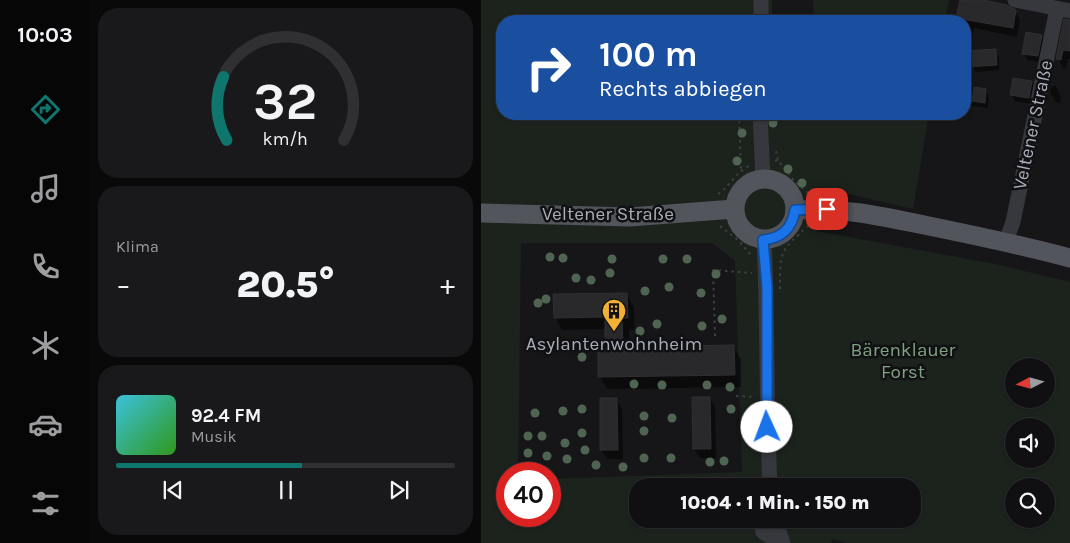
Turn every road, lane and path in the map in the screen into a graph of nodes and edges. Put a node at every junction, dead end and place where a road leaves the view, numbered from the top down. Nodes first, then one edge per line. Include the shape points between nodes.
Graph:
1 (761, 0) edge
2 (1015, 0) edge
3 (1063, 10) edge
4 (761, 15) edge
5 (739, 120) edge
6 (760, 120) edge
7 (772, 161) dead end
8 (751, 165) dead end
9 (741, 170) junction
10 (763, 179) junction
11 (716, 196) dead end
12 (811, 196) dead end
13 (734, 209) junction
14 (795, 210) junction
15 (481, 213) edge
16 (717, 222) dead end
17 (810, 224) dead end
18 (763, 240) junction
19 (1006, 241) junction
20 (751, 256) dead end
21 (780, 256) dead end
22 (1070, 258) edge
23 (752, 273) dead end
24 (715, 336) dead end
25 (736, 396) dead end
26 (759, 397) dead end
27 (770, 478) edge
28 (762, 528) edge
29 (778, 528) edge
30 (782, 543) edge

1 - 4 street
2 - 3 street
3 - 19 street, Veltener Straße
5 - 9 path
6 - 10 street
7 - 12 path via 778,160
8 - 9 path
9 - 11 path via 729,187
10 - 13 main road via 754,181 739,192
10 - 14 main road via 782,184 794,200
13 - 15 main road, Veltener Straße via 630,217
13 - 18 main road via 740,228 755,239
14 - 18 main road via 789,228 783,234
14 - 19 main road via 860,212
16 - 20 path
17 - 21 path
18 - 27 street via 767,287
19 - 22 main road
23 - 24 path via 713,270
25 - 26 path
28 - 30 street via 763,532
29 - 30 street

